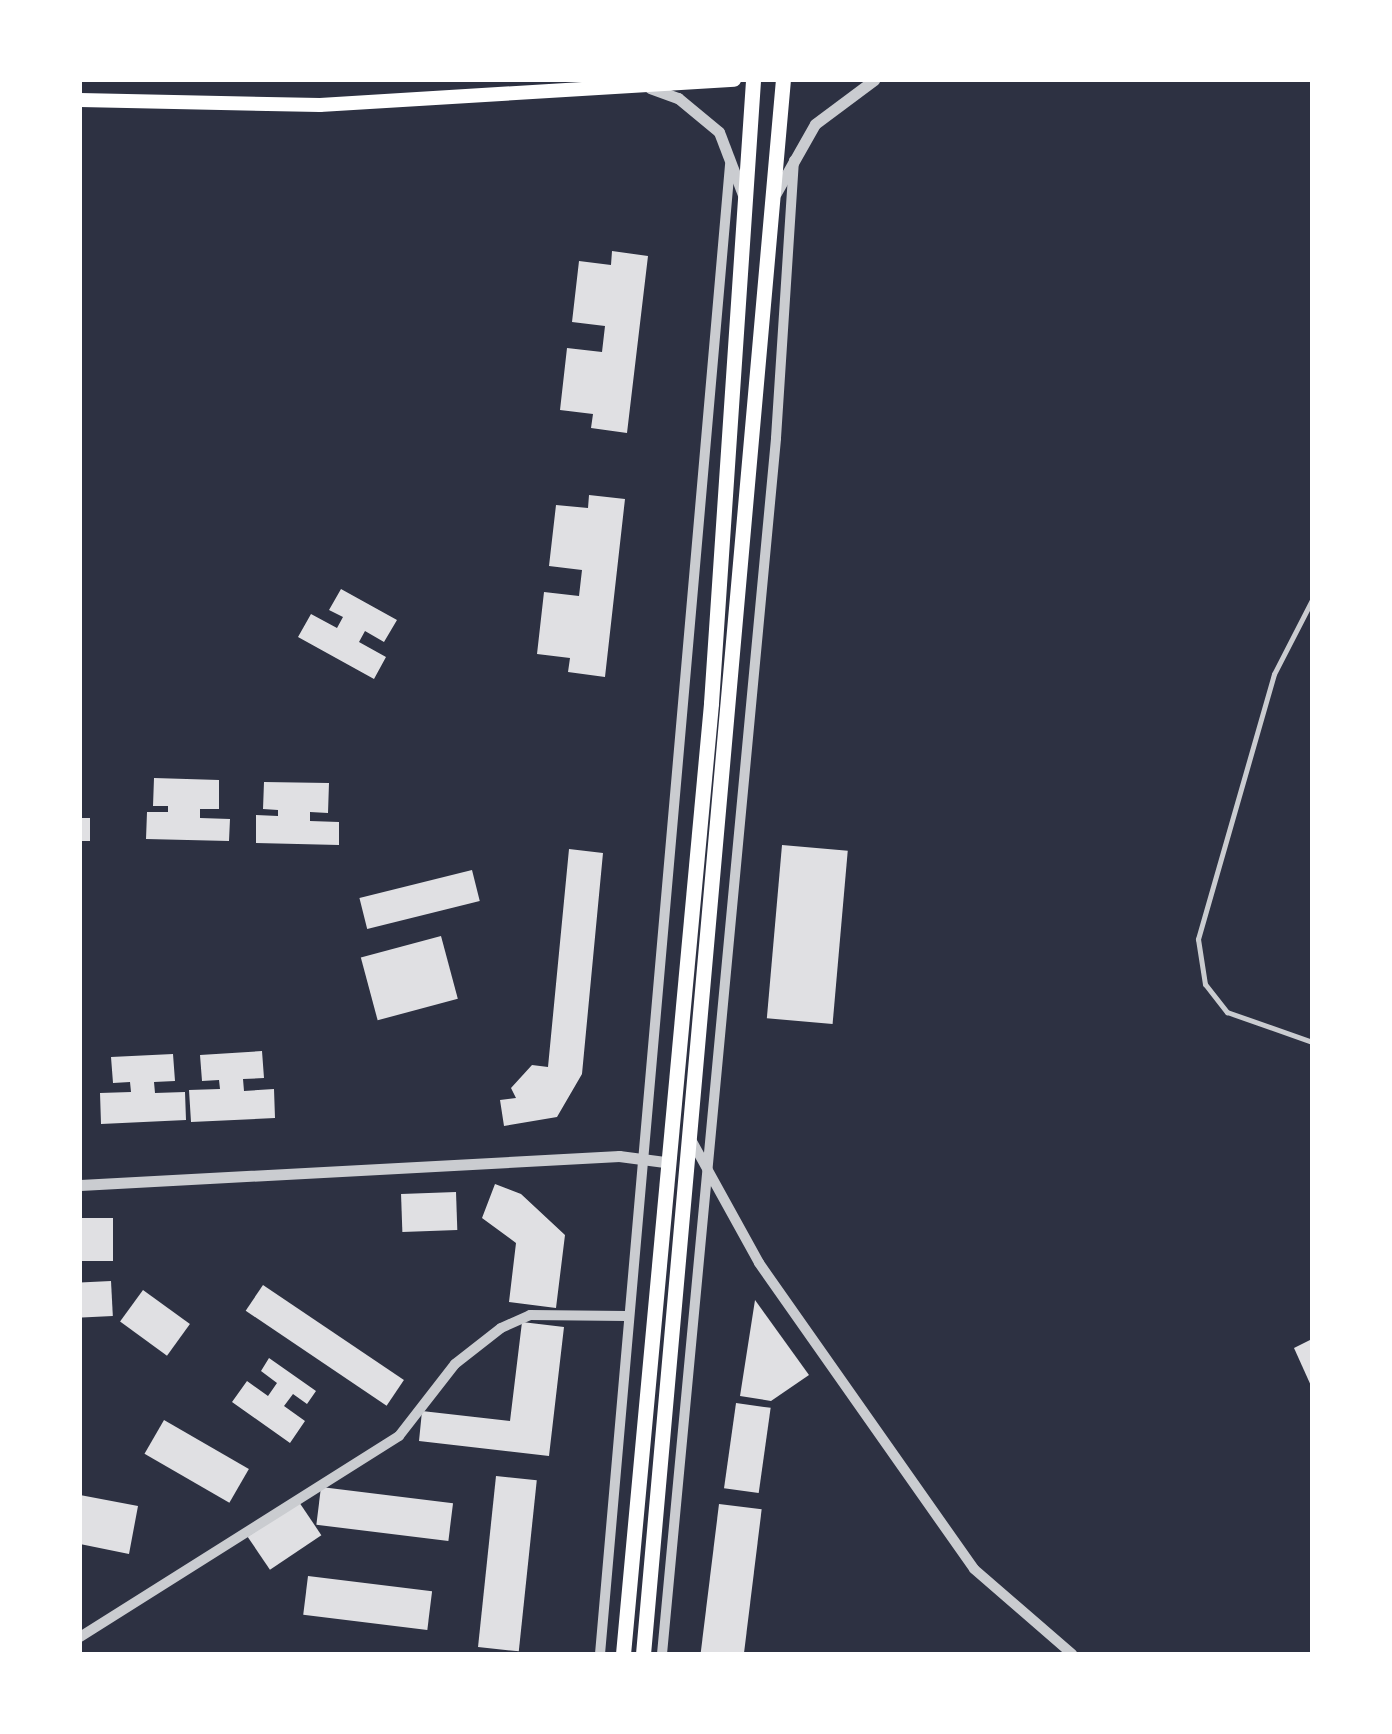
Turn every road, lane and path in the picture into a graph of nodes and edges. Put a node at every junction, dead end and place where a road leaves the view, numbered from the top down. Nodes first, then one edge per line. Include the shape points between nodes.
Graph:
1 (734, 80) edge
2 (753, 80) edge
3 (783, 80) edge
4 (874, 80) edge
5 (650, 88) junction
6 (80, 100) edge
7 (731, 154) junction
8 (794, 155) junction
9 (744, 196) junction
10 (774, 197) junction
11 (1312, 600) edge
12 (1312, 1042) edge
13 (686, 1129) junction
14 (638, 1159) junction
15 (665, 1162) junction
16 (707, 1172) junction
17 (80, 1185) edge
18 (626, 1316) junction
19 (80, 1638) edge
20 (600, 1654) edge
21 (622, 1654) edge
22 (643, 1654) edge
23 (662, 1654) edge
24 (1072, 1654) edge

1 - 5 main road
2 - 9 main road
3 - 10 main road
4 - 8 street via 830,108
5 - 6 main road via 320,105
5 - 7 street via 697,110
7 - 9 street
7 - 14 street via 686,698
8 - 10 street
8 - 16 street via 776,438
9 - 15 main road via 712,683
10 - 13 main road via 731,710
11 - 12 lane via 1274,674 1198,939 1205,984 1226,1012
13 - 16 street
13 - 22 main road
14 - 15 street
14 - 17 street
14 - 18 street
15 - 21 main road
16 - 23 street
16 - 24 street via 758,1263 974,1568
18 - 19 street via 530,1315 501,1328 455,1364 399,1436
18 - 20 street

